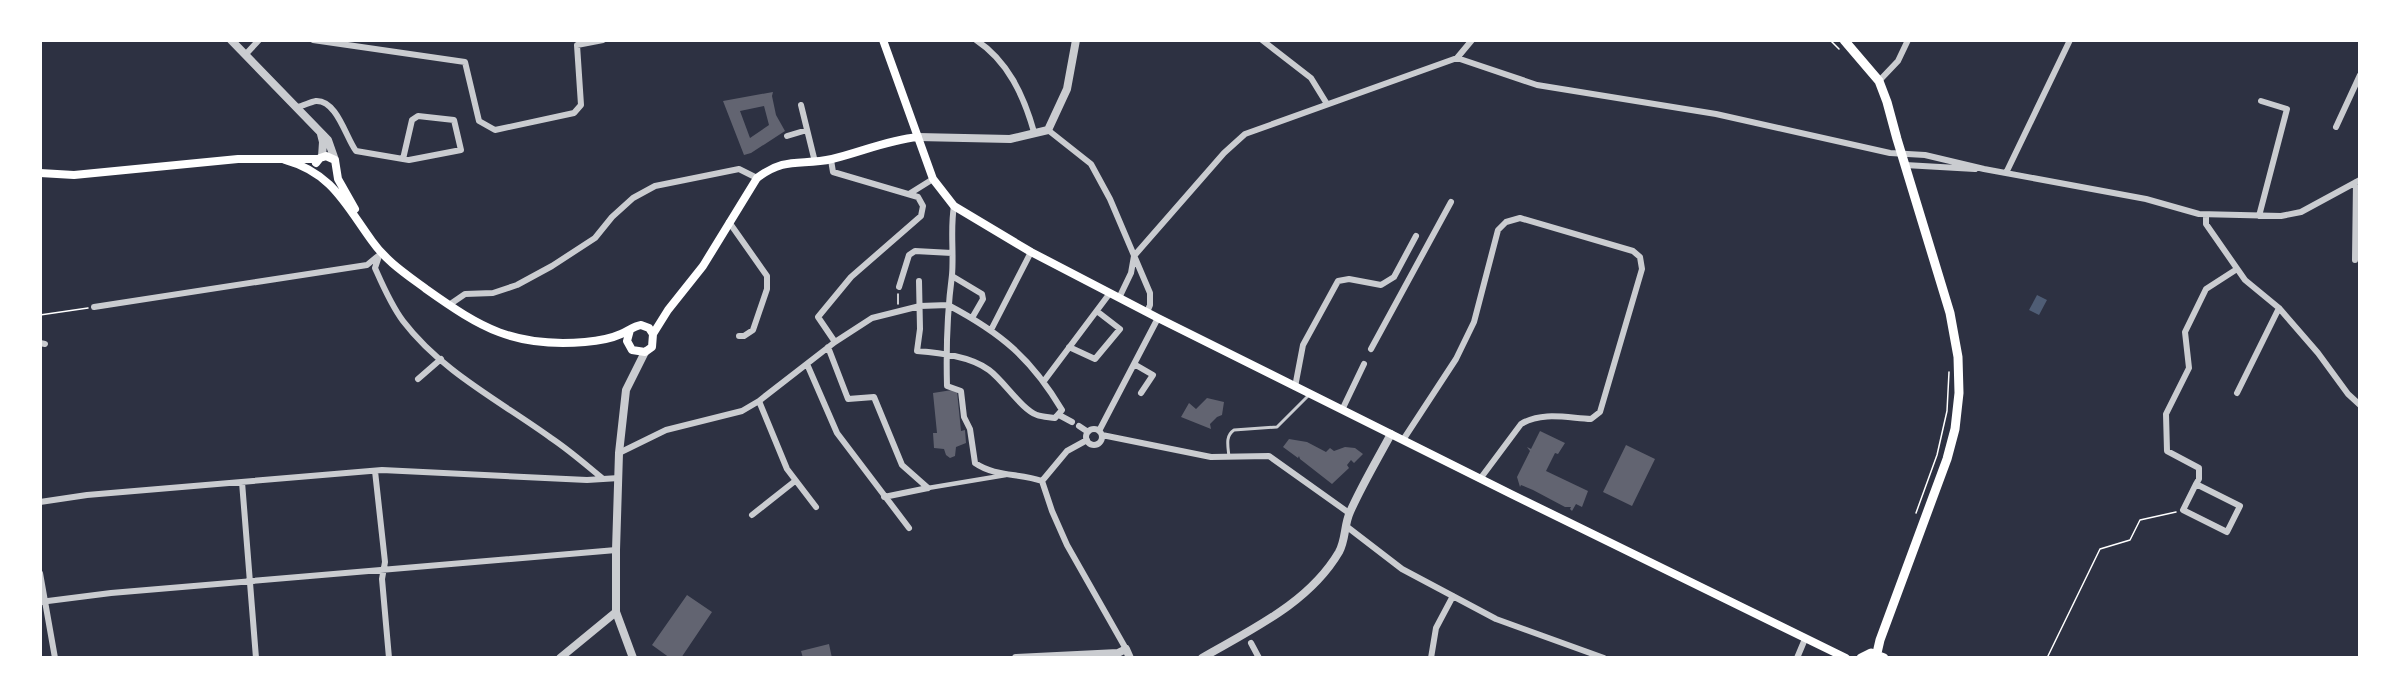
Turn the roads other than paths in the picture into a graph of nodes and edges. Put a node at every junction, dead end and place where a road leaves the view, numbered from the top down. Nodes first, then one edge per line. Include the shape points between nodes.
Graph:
1 (231, 40) edge
2 (259, 40) edge
3 (313, 40) edge
4 (603, 40) edge
5 (884, 40) edge
6 (976, 40) edge
7 (1076, 40) edge
8 (1262, 40) edge
9 (1472, 40) edge
10 (1844, 40) edge
11 (1908, 40) edge
12 (2070, 40) edge
13 (246, 54) junction
14 (1457, 58) junction
15 (2360, 75) edge
16 (1879, 81) junction
17 (2260, 101) dead end
18 (1327, 104) junction
19 (801, 105) dead end
20 (297, 107) junction
21 (2336, 127) dead end
22 (319, 130) junction
23 (807, 130) junction
24 (1048, 130) junction
25 (1034, 132) junction
26 (787, 136) dead end
27 (918, 137) junction
28 (1901, 153) junction
29 (320, 158) junction
30 (403, 159) junction
31 (285, 160) junction
32 (335, 160) junction
33 (831, 160) junction
34 (815, 162) junction
35 (1905, 165) junction
36 (1984, 170) junction
37 (336, 172) junction
38 (40, 173) edge
39 (2006, 173) junction
40 (320, 175) junction
41 (757, 178) junction
42 (933, 179) junction
43 (2358, 181) edge
44 (909, 194) junction
45 (1451, 202) dead end
46 (954, 206) junction
47 (2206, 215) junction
48 (2259, 216) junction
49 (359, 220) junction
50 (729, 222) junction
51 (1416, 236) dead end
52 (1031, 252) junction
53 (952, 253) junction
54 (380, 254) junction
55 (1134, 256) junction
56 (2355, 260) dead end
57 (2237, 269) junction
58 (952, 276) junction
59 (919, 281) dead end
60 (898, 287) road end
61 (1110, 293) junction
62 (1119, 298) junction
63 (449, 305) junction
64 (948, 305) junction
65 (921, 306) junction
66 (94, 308) road end
67 (2279, 308) junction
68 (668, 310) junction
69 (1098, 312) junction
70 (1147, 312) junction
71 (972, 318) junction
72 (1158, 318) junction
73 (645, 326) junction
74 (630, 330) junction
75 (991, 330) junction
76 (653, 334) junction
77 (739, 336) dead end
78 (608, 339) junction
79 (835, 342) junction
80 (828, 347) junction
81 (1069, 347) junction
82 (630, 348) junction
83 (1371, 349) dead end
84 (645, 352) junction
85 (946, 354) junction
86 (441, 359) junction
87 (807, 364) junction
88 (1134, 364) junction
89 (1364, 364) dead end
90 (634, 372) junction
91 (418, 379) dead end
92 (1044, 381) junction
93 (1295, 387) junction
94 (1141, 393) dead end
95 (2237, 393) dead end
96 (1310, 394) junction
97 (759, 401) junction
98 (2360, 405) edge
99 (1342, 410) junction
100 (1057, 417) junction
101 (1072, 422) dead end
102 (1079, 426) dead end
103 (1088, 432) junction
104 (1100, 433) junction
105 (1391, 434) junction
106 (1087, 440) junction
107 (1403, 440) junction
108 (619, 453) junction
109 (1229, 458) junction
110 (375, 471) junction
111 (1006, 475) junction
112 (602, 478) junction
113 (619, 478) junction
114 (1480, 478) junction
115 (795, 481) junction
116 (1042, 481) junction
117 (242, 482) junction
118 (2196, 484) junction
119 (928, 488) junction
120 (884, 497) junction
121 (40, 502) edge
122 (816, 507) dead end
123 (1349, 513) junction
124 (752, 514) dead end
125 (1346, 526) junction
126 (909, 528) dead end
127 (616, 550) junction
128 (384, 570) junction
129 (40, 573) edge
130 (250, 581) junction
131 (1453, 596) junction
132 (43, 602) edge
133 (616, 612) junction
134 (1805, 639) junction
135 (1251, 643) dead end
136 (1126, 649) junction
137 (1880, 656) edge
138 (56, 657) edge
139 (256, 657) edge
140 (389, 657) edge
141 (560, 657) edge
142 (633, 657) edge
143 (1016, 657) edge
144 (1130, 657) edge
145 (1202, 657) edge
146 (1260, 657) edge
147 (1431, 657) edge
148 (1604, 657) edge
149 (1797, 657) edge
150 (1846, 657) edge
151 (1861, 657) edge

1 - 13 street
2 - 13 street
3 - 4 street via 465,62 479,121 495,130 574,113 580,105 577,45
5 - 27 main road
6 - 25 street via 1010,74
7 - 24 street via 1067,89
8 - 18 street via 1311,78
9 - 14 street
10 - 16 main road
11 - 16 street via 1898,61
12 - 39 street
13 - 20 street
14 - 18 street
14 - 28 street via 1537,85 1716,114
15 - 21 street
16 - 28 main road
17 - 48 street via 2287,110
18 - 55 street via 1245,134 1236,141
19 - 23 street
20 - 22 street
20 - 30 street via 316,101 326,103 356,151
22 - 29 street via 324,142
22 - 32 street via 328,140
23 - 26 street
23 - 34 street
24 - 25 street
24 - 55 street via 1091,164
25 - 27 street via 1010,139
27 - 33 main road via 893,140
27 - 42 main road
28 - 35 main road
28 - 36 street via 1936,157
29 - 31 main road
29 - 32 main road via 329,156
29 - 40 main road via 316,164
30 - 30 street via 460,150 454,120 418,116 412,120
31 - 38 main road via 238,159 70,175
31 - 40 main road
32 - 37 main road
33 - 34 main road
33 - 44 street via 833,172
34 - 41 main road via 789,162 770,168
35 - 36 street
35 - 137 main road via 1950,313 1958,357 1959,393 1947,459 1880,640
36 - 39 street
37 - 40 main road via 332,176
37 - 49 main road
39 - 47 street via 2146,199
40 - 49 main road
41 - 50 main road
41 - 63 street via 739,169 655,186 633,198 595,237 552,266 517,285 493,293 465,294
42 - 44 street
42 - 46 main road
43 - 48 street via 2301,212
43 - 56 street
44 - 79 street via 918,197 923,206 921,216 851,277 818,317
45 - 83 street
46 - 52 main road
46 - 53 street
47 - 48 street
47 - 57 street via 2206,224
49 - 54 main road
50 - 68 main road via 703,266
50 - 77 street via 767,276 767,289 753,330
51 - 93 street via 1394,277 1381,285 1349,279 1338,281 1303,345
52 - 61 main road
52 - 75 street
53 - 58 street
53 - 60 street via 915,251 909,255
54 - 63 main road
54 - 66 street via 367,265
54 - 86 street via 375,268 402,320
55 - 62 street
55 - 70 street via 1150,293
57 - 67 street
57 - 118 street via 2206,289 2185,332 2189,368 2166,414 2167,451 2199,468
58 - 64 street
58 - 71 street via 982,294
59 - 65 street
61 - 62 main road
61 - 69 street
62 - 70 main road
63 - 78 main road via 491,330 520,339 559,343
64 - 65 street
64 - 71 street
64 - 85 street
65 - 79 street via 872,318
65 - 85 street via 917,351
67 - 95 street
67 - 98 street
68 - 73 main road
68 - 76 main road
69 - 81 street
69 - 81 street via 1120,329 1101,352 1095,359
70 - 72 main road
71 - 75 street
72 - 88 street
72 - 93 main road
73 - 74 main road
73 - 76 main road
74 - 78 main road
74 - 82 main road
75 - 92 street via 1026,358
76 - 84 main road via 654,343
78 - 82 main road
79 - 80 street
80 - 87 street
80 - 119 street via 848,399 874,397 902,465
81 - 92 street
82 - 84 main road
82 - 90 street
84 - 90 street
85 - 100 street via 986,368 1035,415
85 - 111 street via 947,386 961,391 975,464
86 - 91 street
86 - 112 street
87 - 97 street
87 - 120 street via 837,433
88 - 94 street via 1153,375
88 - 104 street
89 - 99 street
90 - 108 street via 626,390
92 - 100 street via 1062,410
93 - 96 main road
96 - 99 main road
96 - 109 lane via 1277,427 1230,432
97 - 108 street via 737,414 666,430
97 - 115 street
99 - 105 main road
100 - 101 street
102 - 103 street
103 - 104 street via 1092,429
103 - 106 street
104 - 106 street via 1102,440 1097,445
104 - 109 street
105 - 107 main road
105 - 123 street
106 - 116 street via 1067,451
107 - 114 main road
107 - 114 street via 1456,360 1469,332 1498,230 1506,222 1520,218 1633,251 1640,257 1642,269 1600,412 1591,419 1550,416 1528,420
108 - 113 street
109 - 123 street via 1274,458
110 - 112 street
110 - 117 street
110 - 128 street
111 - 116 street
111 - 119 street
112 - 113 street
113 - 127 street
114 - 134 main road
115 - 122 street
115 - 124 street
116 - 136 street via 1067,545
117 - 121 street
117 - 130 street
118 - 118 street via 2183,510 2227,532 2240,506
119 - 120 street
120 - 126 street
123 - 125 street
125 - 131 street via 1402,568
125 - 145 street via 1339,552 1307,590 1281,612
127 - 128 street
127 - 133 street
128 - 130 street
128 - 140 street
129 - 132 street
130 - 132 street
130 - 139 street
131 - 147 street via 1436,628
131 - 148 street via 1496,619
132 - 138 street
133 - 141 street
133 - 142 street
134 - 149 street
134 - 150 main road
135 - 146 street
136 - 143 street via 1118,653
136 - 144 street
137 - 151 main road

